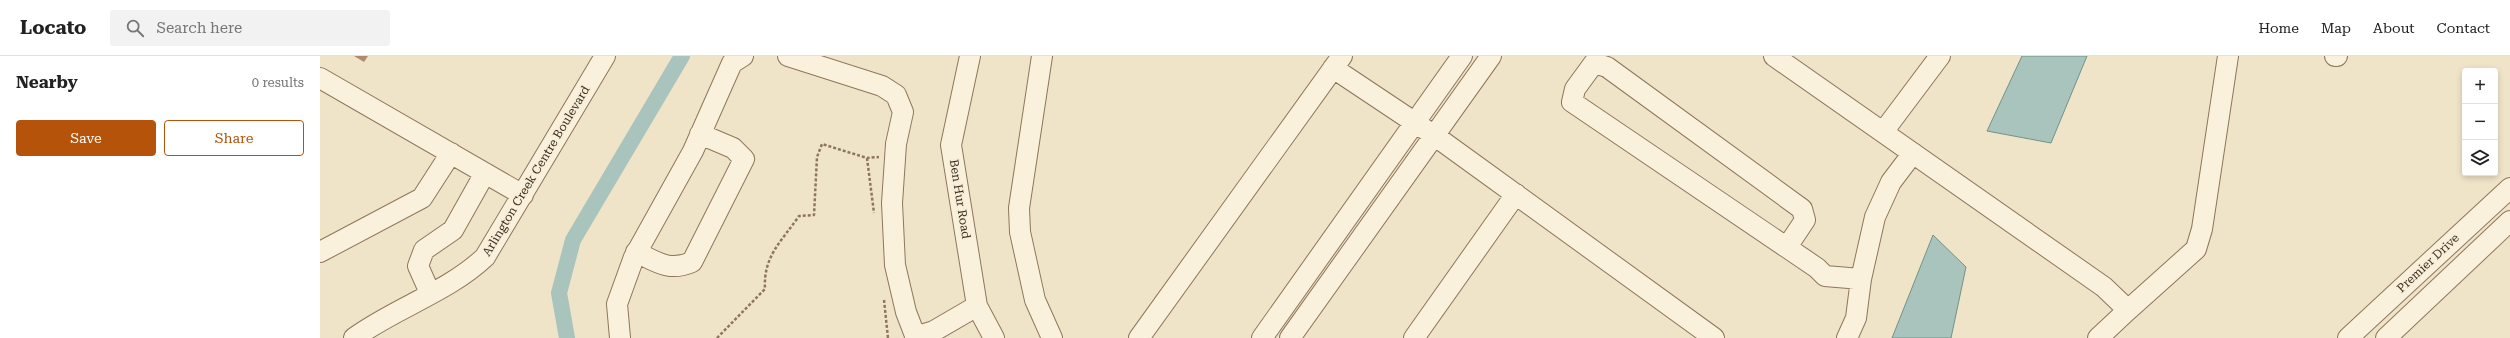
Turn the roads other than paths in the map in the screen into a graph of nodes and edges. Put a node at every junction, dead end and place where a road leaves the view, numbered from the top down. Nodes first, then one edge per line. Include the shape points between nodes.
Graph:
1 (606, 56) edge
2 (743, 56) edge
3 (788, 56) edge
4 (970, 56) edge
5 (1042, 56) edge
6 (1462, 56) edge
7 (1492, 56) edge
8 (1774, 56) edge
9 (1940, 56) edge
10 (2228, 56) edge
11 (1338, 62) edge
12 (320, 78) edge
13 (1415, 122) junction
14 (1883, 132) junction
15 (700, 134) junction
16 (1434, 136) junction
17 (451, 153) junction
18 (1913, 153) junction
19 (485, 173) junction
20 (2510, 188) edge
21 (1516, 194) junction
22 (523, 195) junction
23 (2510, 221) edge
24 (1787, 247) junction
25 (320, 252) edge
26 (636, 252) junction
27 (1861, 279) junction
28 (430, 293) junction
29 (977, 306) junction
30 (2128, 310) junction
31 (946, 332) edge
32 (988, 336) edge
33 (354, 338) edge
34 (620, 338) edge
35 (915, 338) edge
36 (1052, 338) edge
37 (1139, 338) edge
38 (1262, 338) edge
39 (1290, 338) edge
40 (1414, 338) edge
41 (1714, 338) edge
42 (1847, 338) edge
43 (2098, 338) edge
44 (2348, 338) edge
45 (2386, 338) edge

1 - 22 street, Arlington Creek Centre Boulevard
2 - 15 street via 732,62
3 - 35 street via 882,86 896,95 903,112 892,203 895,265
4 - 29 street, Ben Hur Road via 951,144
5 - 36 street via 1019,208 1020,232 1035,300
6 - 13 street
7 - 16 street
8 - 14 street
9 - 14 street
10 - 30 street via 2202,229 2196,248
11 - 13 street
11 - 37 street
12 - 17 street
13 - 16 street
13 - 38 street
14 - 18 street
15 - 26 street
15 - 26 street via 733,148 744,159 692,262 680,267 667,266
16 - 21 street
16 - 39 street
17 - 19 street
17 - 25 street via 422,198
18 - 27 street via 1891,182 1876,217
18 - 30 street via 2104,287
19 - 22 street
19 - 28 street via 453,230 424,250 418,266
20 - 44 street, Premier Drive
21 - 40 street
21 - 41 street
22 - 28 street, Arlington Creek Centre Boulevard via 485,257 468,272
23 - 45 street
24 - 24 street via 1572,102 1575,89 1594,63 1607,67 1802,209 1805,220
24 - 27 street via 1825,276
26 - 34 street via 617,304
27 - 42 street via 1856,318
28 - 33 street, Arlington Creek Centre Boulevard via 375,323
29 - 31 street
29 - 32 street, Ben Hur Road
30 - 43 street
31 - 35 street

